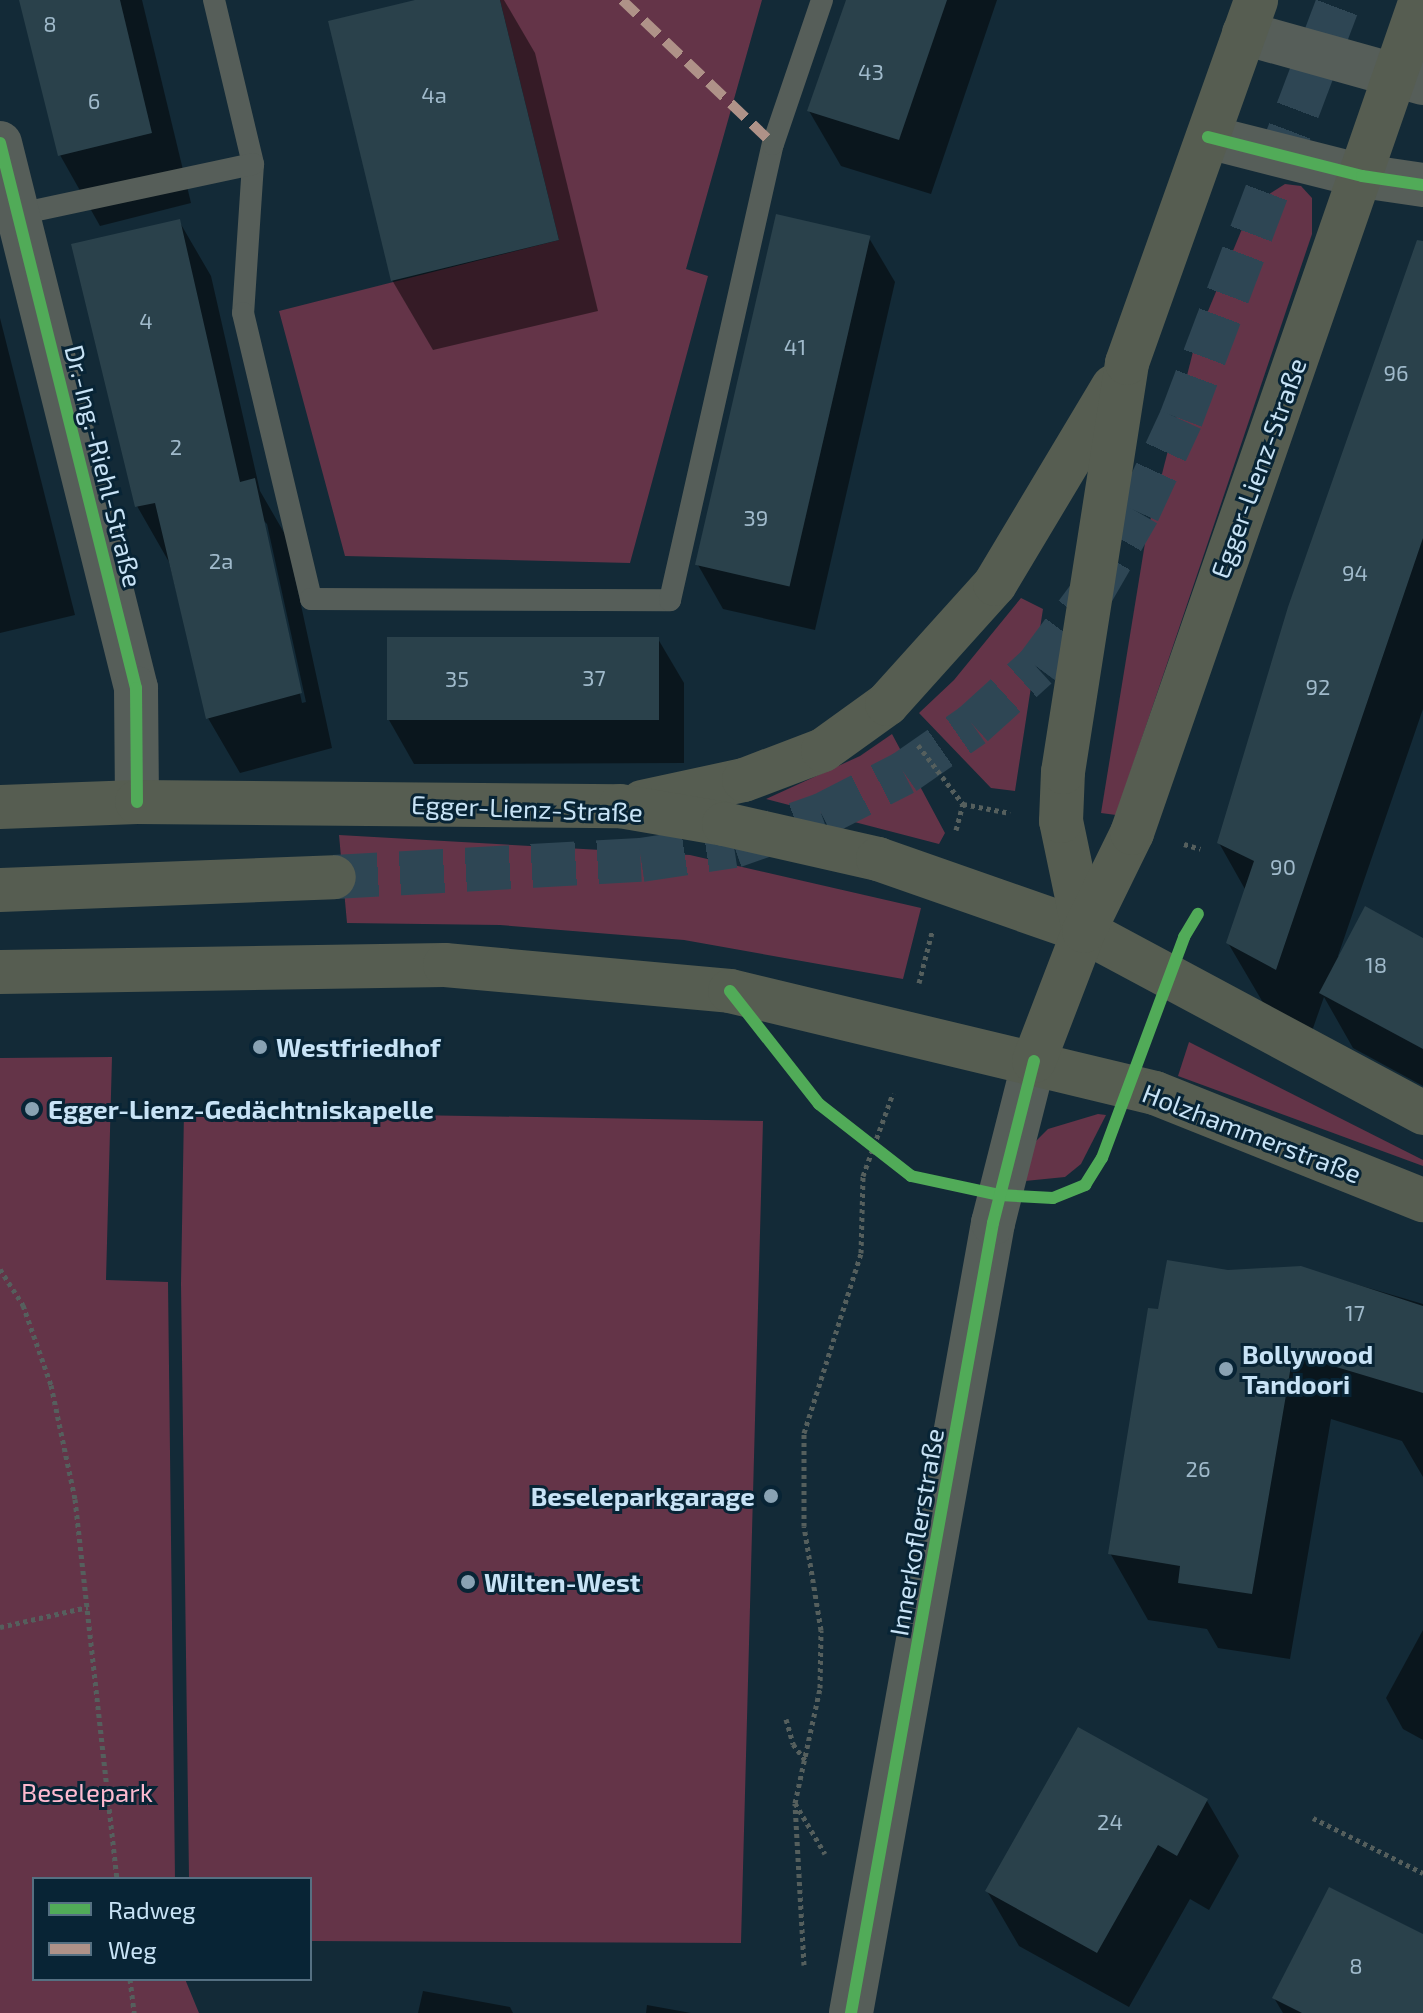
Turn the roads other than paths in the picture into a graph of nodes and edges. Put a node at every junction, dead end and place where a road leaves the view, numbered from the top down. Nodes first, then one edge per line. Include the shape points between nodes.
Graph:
1 (214, 0) edge
2 (822, 0) edge
3 (1421, 0) edge
4 (1250, 17) edge
5 (1409, 81) edge
6 (1208, 137) junction
7 (0, 143) edge
8 (253, 164) junction
9 (1362, 176) junction
10 (1423, 185) edge
11 (19, 214) junction
12 (1127, 363) junction
13 (137, 802) junction
14 (620, 806) junction
15 (0, 807) edge
16 (334, 877) tunnel mouth
17 (0, 890) edge
18 (1084, 931) junction
19 (0, 972) edge
20 (1034, 1061) junction
21 (1423, 1113) edge
22 (1423, 1200) edge
23 (851, 2013) edge

1 - 8 lane
2 - 8 lane via 773,144 670,600 311,599 243,313
3 - 5 main road, Egger-Lienz-Straße
4 - 5 street
4 - 6 main road
5 - 9 main road, Egger-Lienz-Straße
6 - 9 street
6 - 12 main road
7 - 11 street, Dr.-Ing.-Riehl-Straße
8 - 11 lane
9 - 10 street
9 - 18 main road, Egger-Lienz-Straße via 1132,833
11 - 13 street, Dr.-Ing.-Riehl-Straße via 136,688
12 - 14 main road via 995,584 887,704 823,750 744,780
12 - 18 main road via 1063,772 1061,821
13 - 14 main road, Egger-Lienz-Straße
13 - 15 main road, Egger-Lienz-Straße
14 - 18 main road, Egger-Lienz-Straße via 878,859
16 - 17 main road
18 - 20 main road
18 - 21 main road
19 - 20 main road via 445,965 730,991
20 - 22 main road, Holzhammerstraße via 1155,1093
20 - 23 street, Innerkoflerstraße via 993,1223

